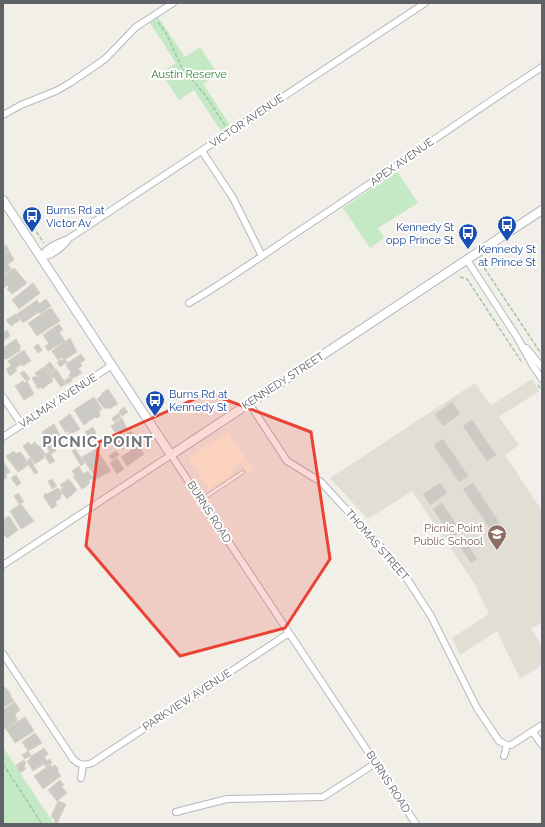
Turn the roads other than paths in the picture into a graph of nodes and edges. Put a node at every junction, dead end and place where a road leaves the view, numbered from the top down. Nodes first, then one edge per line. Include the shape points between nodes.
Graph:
1 (173, 3) edge
2 (425, 3) edge
3 (542, 67) edge
4 (3, 115) edge
5 (202, 151) junction
6 (3, 200) edge
7 (542, 210) edge
8 (262, 256) junction
9 (41, 257) junction
10 (467, 260) junction
11 (189, 303) dead end
12 (517, 337) junction
13 (112, 365) junction
14 (542, 367) edge
15 (542, 379) edge
16 (3, 397) edge
17 (249, 403) junction
18 (22, 425) junction
19 (3, 437) edge
20 (171, 454) junction
21 (243, 472) dead end
22 (202, 500) junction
23 (3, 566) edge
24 (289, 633) junction
25 (3, 654) edge
26 (542, 725) edge
27 (533, 732) junction
28 (507, 745) junction
29 (542, 745) edge
30 (504, 756) dead end
31 (376, 763) junction
32 (83, 765) junction
33 (81, 778) dead end
34 (176, 812) dead end
35 (416, 824) edge

1 - 4 street via 136,27 105,59 70,83
2 - 5 street, VICTOR AVENUE
3 - 8 street, APEX AVENUE
5 - 8 street via 235,202
5 - 9 street, VICTOR AVENUE via 68,239 48,249
6 - 9 street, BURNS ROAD
7 - 10 street, KENNEDY STREET
8 - 11 street, APEX AVENUE
9 - 13 street, BURNS ROAD
10 - 12 street
10 - 17 street, KENNEDY STREET
12 - 14 street
12 - 15 street
13 - 18 street, VALMAY AVENUE
13 - 20 street, BURNS ROAD
16 - 18 street
17 - 20 street, KENNEDY STREET
17 - 28 street, THOMAS STREET via 288,461 321,482 400,568 431,616 477,708 496,738
18 - 19 street, VALMAY AVENUE
20 - 22 street, BURNS ROAD
20 - 23 street, KENNEDY STREET
21 - 22 lane
22 - 24 street, BURNS ROAD
24 - 31 street, BURNS ROAD
24 - 32 street, PARKVIEW AVENUE via 92,763
25 - 32 street via 73,759
26 - 27 street
27 - 28 street
27 - 29 street
28 - 30 street
31 - 34 street via 322,797 227,798
31 - 35 street, BURNS ROAD
32 - 33 street

